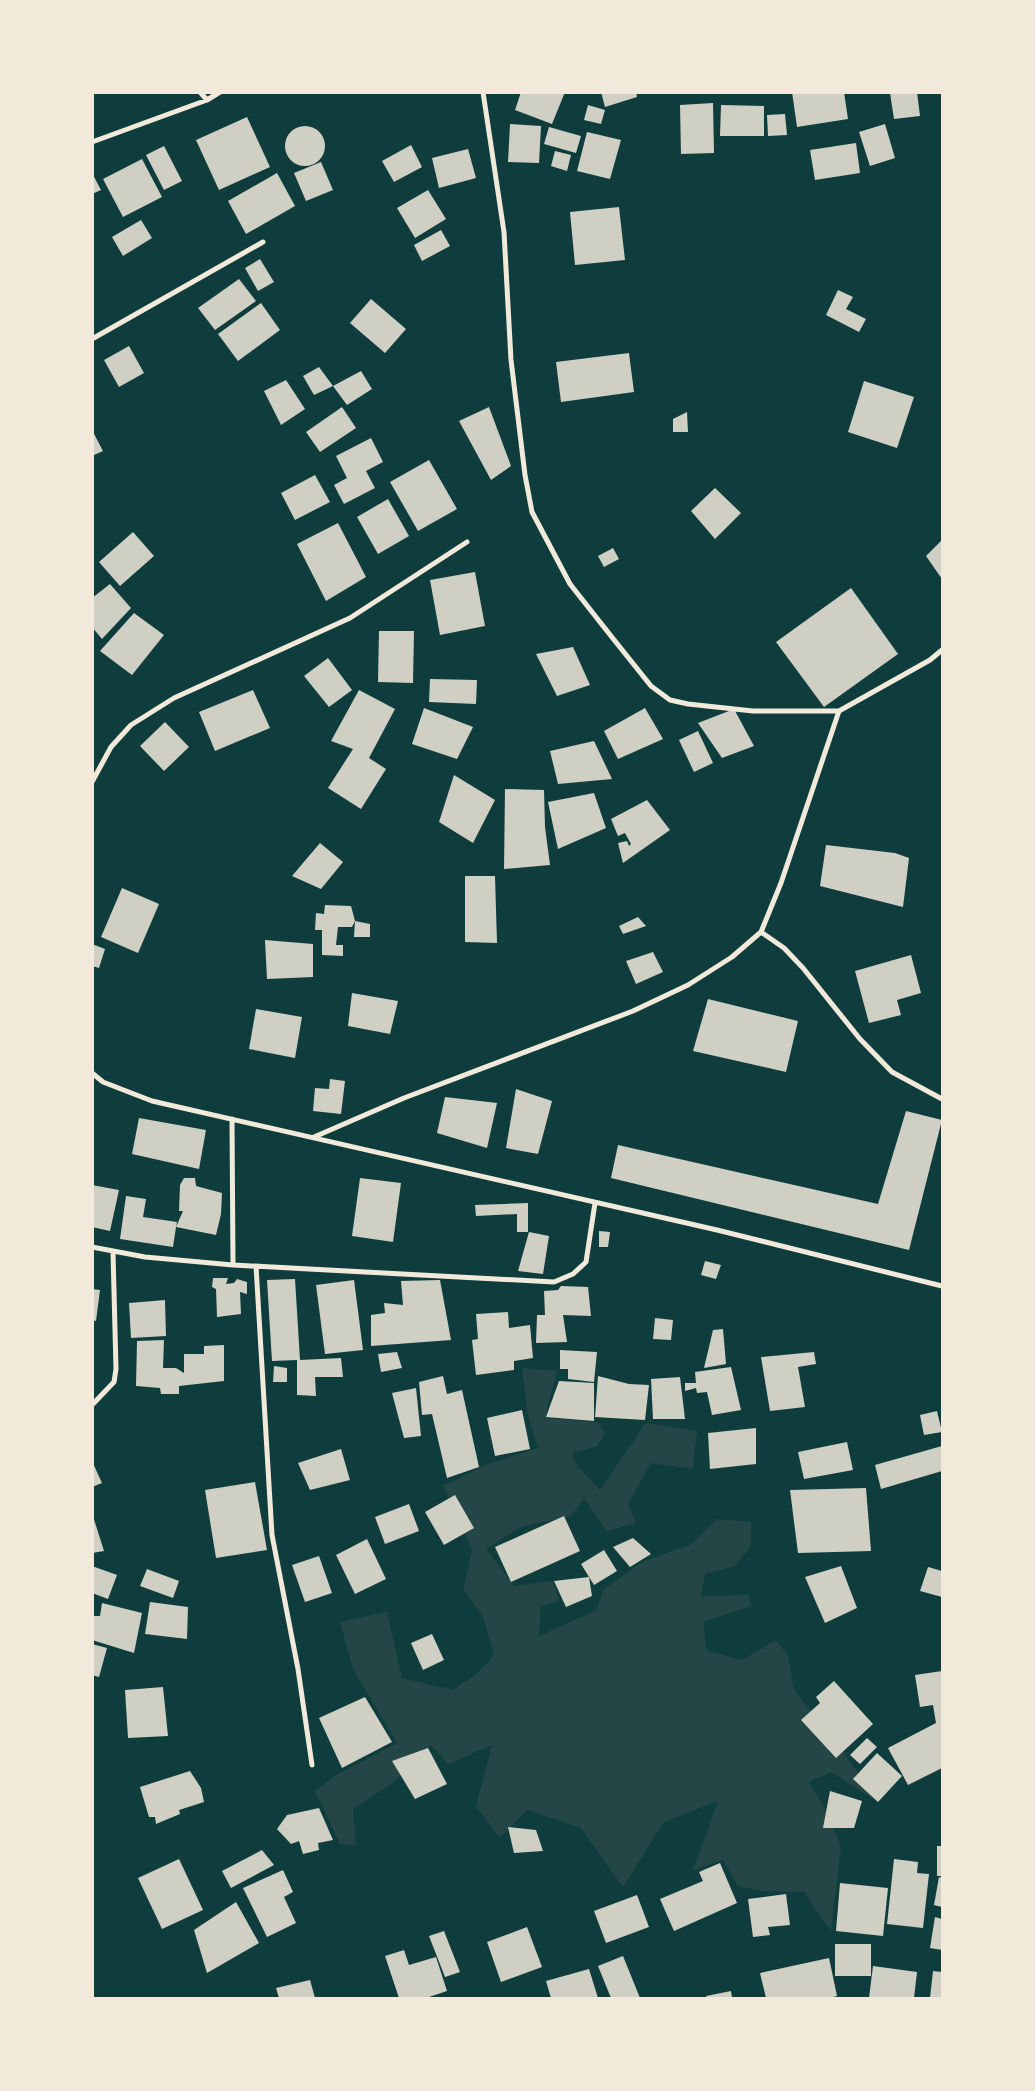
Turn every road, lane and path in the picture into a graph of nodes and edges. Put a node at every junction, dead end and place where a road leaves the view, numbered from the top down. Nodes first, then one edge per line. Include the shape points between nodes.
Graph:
1 (200, 92) edge
2 (220, 92) edge
3 (483, 92) edge
4 (207, 100) junction
5 (92, 142) edge
6 (263, 242) dead end
7 (92, 339) edge
8 (467, 542) dead end
9 (942, 650) edge
10 (839, 711) junction
11 (92, 782) edge
12 (762, 932) junction
13 (92, 1073) edge
14 (942, 1099) edge
15 (232, 1119) junction
16 (314, 1137) junction
17 (595, 1203) junction
18 (92, 1247) edge
19 (113, 1252) junction
20 (234, 1265) junction
21 (256, 1266) junction
22 (942, 1286) edge
23 (92, 1406) edge
24 (312, 1765) dead end

1 - 4 street
2 - 4 street
3 - 10 street via 504,232 511,360 525,476 532,512 570,584 651,686 670,700 753,711
4 - 5 street
6 - 7 street
8 - 11 street via 350,618 167,702 121,736
9 - 10 street
10 - 12 street
12 - 14 street via 803,968 860,1039 892,1072
12 - 16 street via 732,957 688,985 633,1011 404,1098
13 - 15 street via 103,1082 152,1101
15 - 16 street
15 - 20 street
16 - 17 street
17 - 21 street via 586,1262 573,1274 554,1282
17 - 22 street
18 - 19 street
19 - 20 street
19 - 23 street via 116,1369 114,1382
20 - 21 street
21 - 24 street via 272,1535 298,1669

